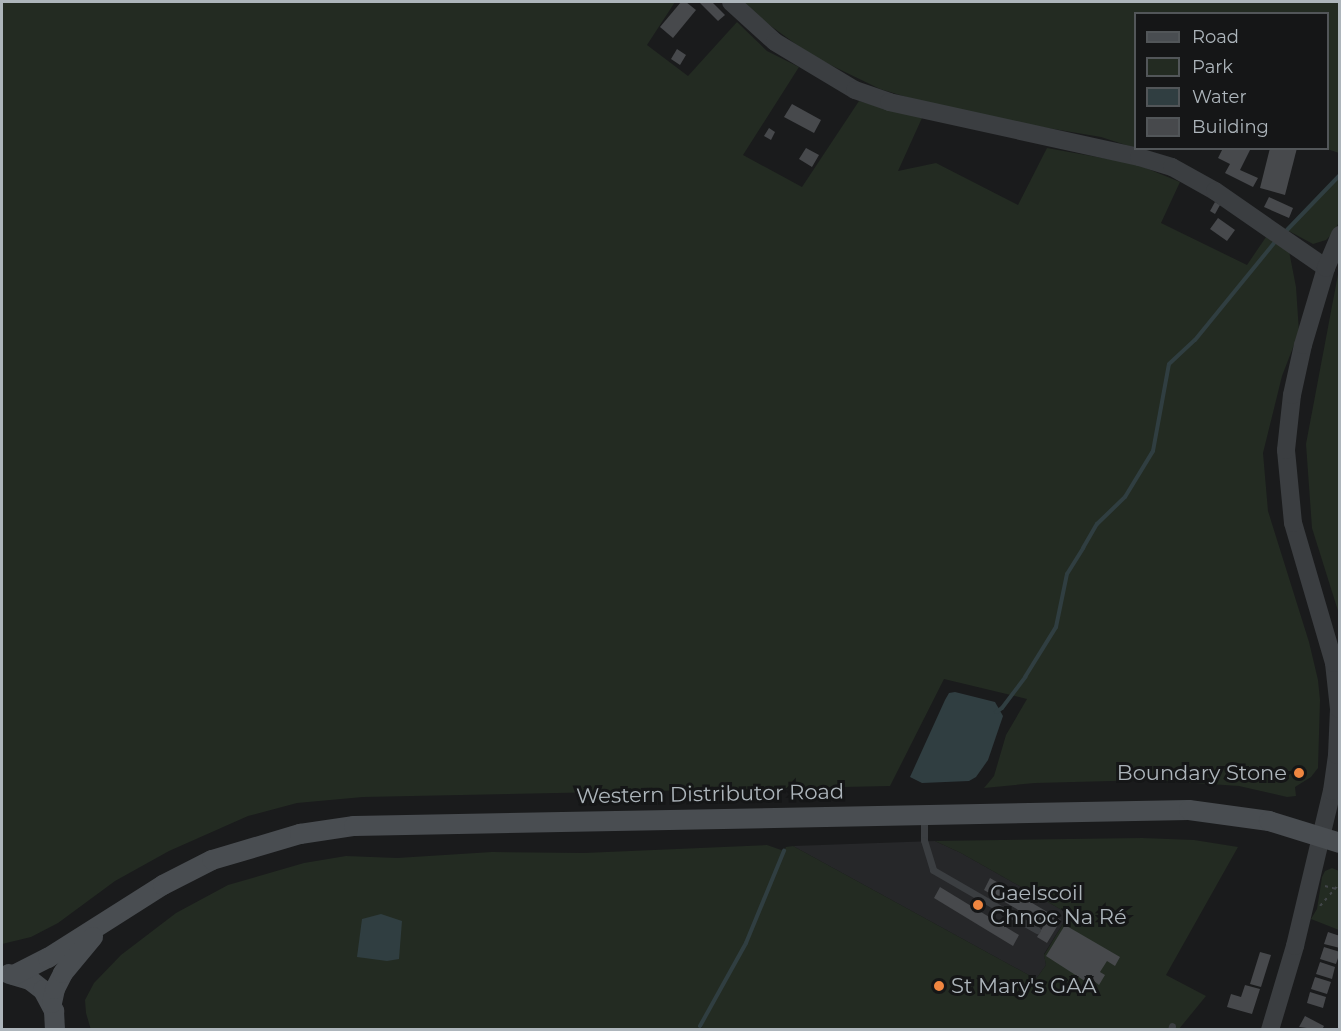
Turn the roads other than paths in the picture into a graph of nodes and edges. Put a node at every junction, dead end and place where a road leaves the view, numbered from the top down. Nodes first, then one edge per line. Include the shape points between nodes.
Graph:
1 (731, 2) edge
2 (1340, 235) edge
3 (1326, 268) junction
4 (1339, 742) edge
5 (924, 814) junction
6 (1320, 836) junction
7 (1340, 843) edge
8 (117, 914) junction
9 (1037, 930) dead end
10 (8, 974) edge
11 (52, 1003) junction
12 (56, 1028) edge
13 (1270, 1029) edge

1 - 3 street via 775,42 855,90 890,102 1139,157 1172,168 1215,190
2 - 3 street
3 - 4 street via 1292,395 1286,459 1293,523 1334,663
4 - 6 street
5 - 6 main road, Western Distributor Road via 1189,810 1269,821
5 - 8 main road, Western Distributor Road via 336,828 264,842 212,860
5 - 9 lane via 924,840 933,870
6 - 7 main road, Western Distributor Road
6 - 13 street via 1282,995
8 - 10 main road, Western Distributor Road via 48,958
8 - 11 main road, Western Distributor Road via 63,973
10 - 11 main road via 37,984
11 - 12 main road

